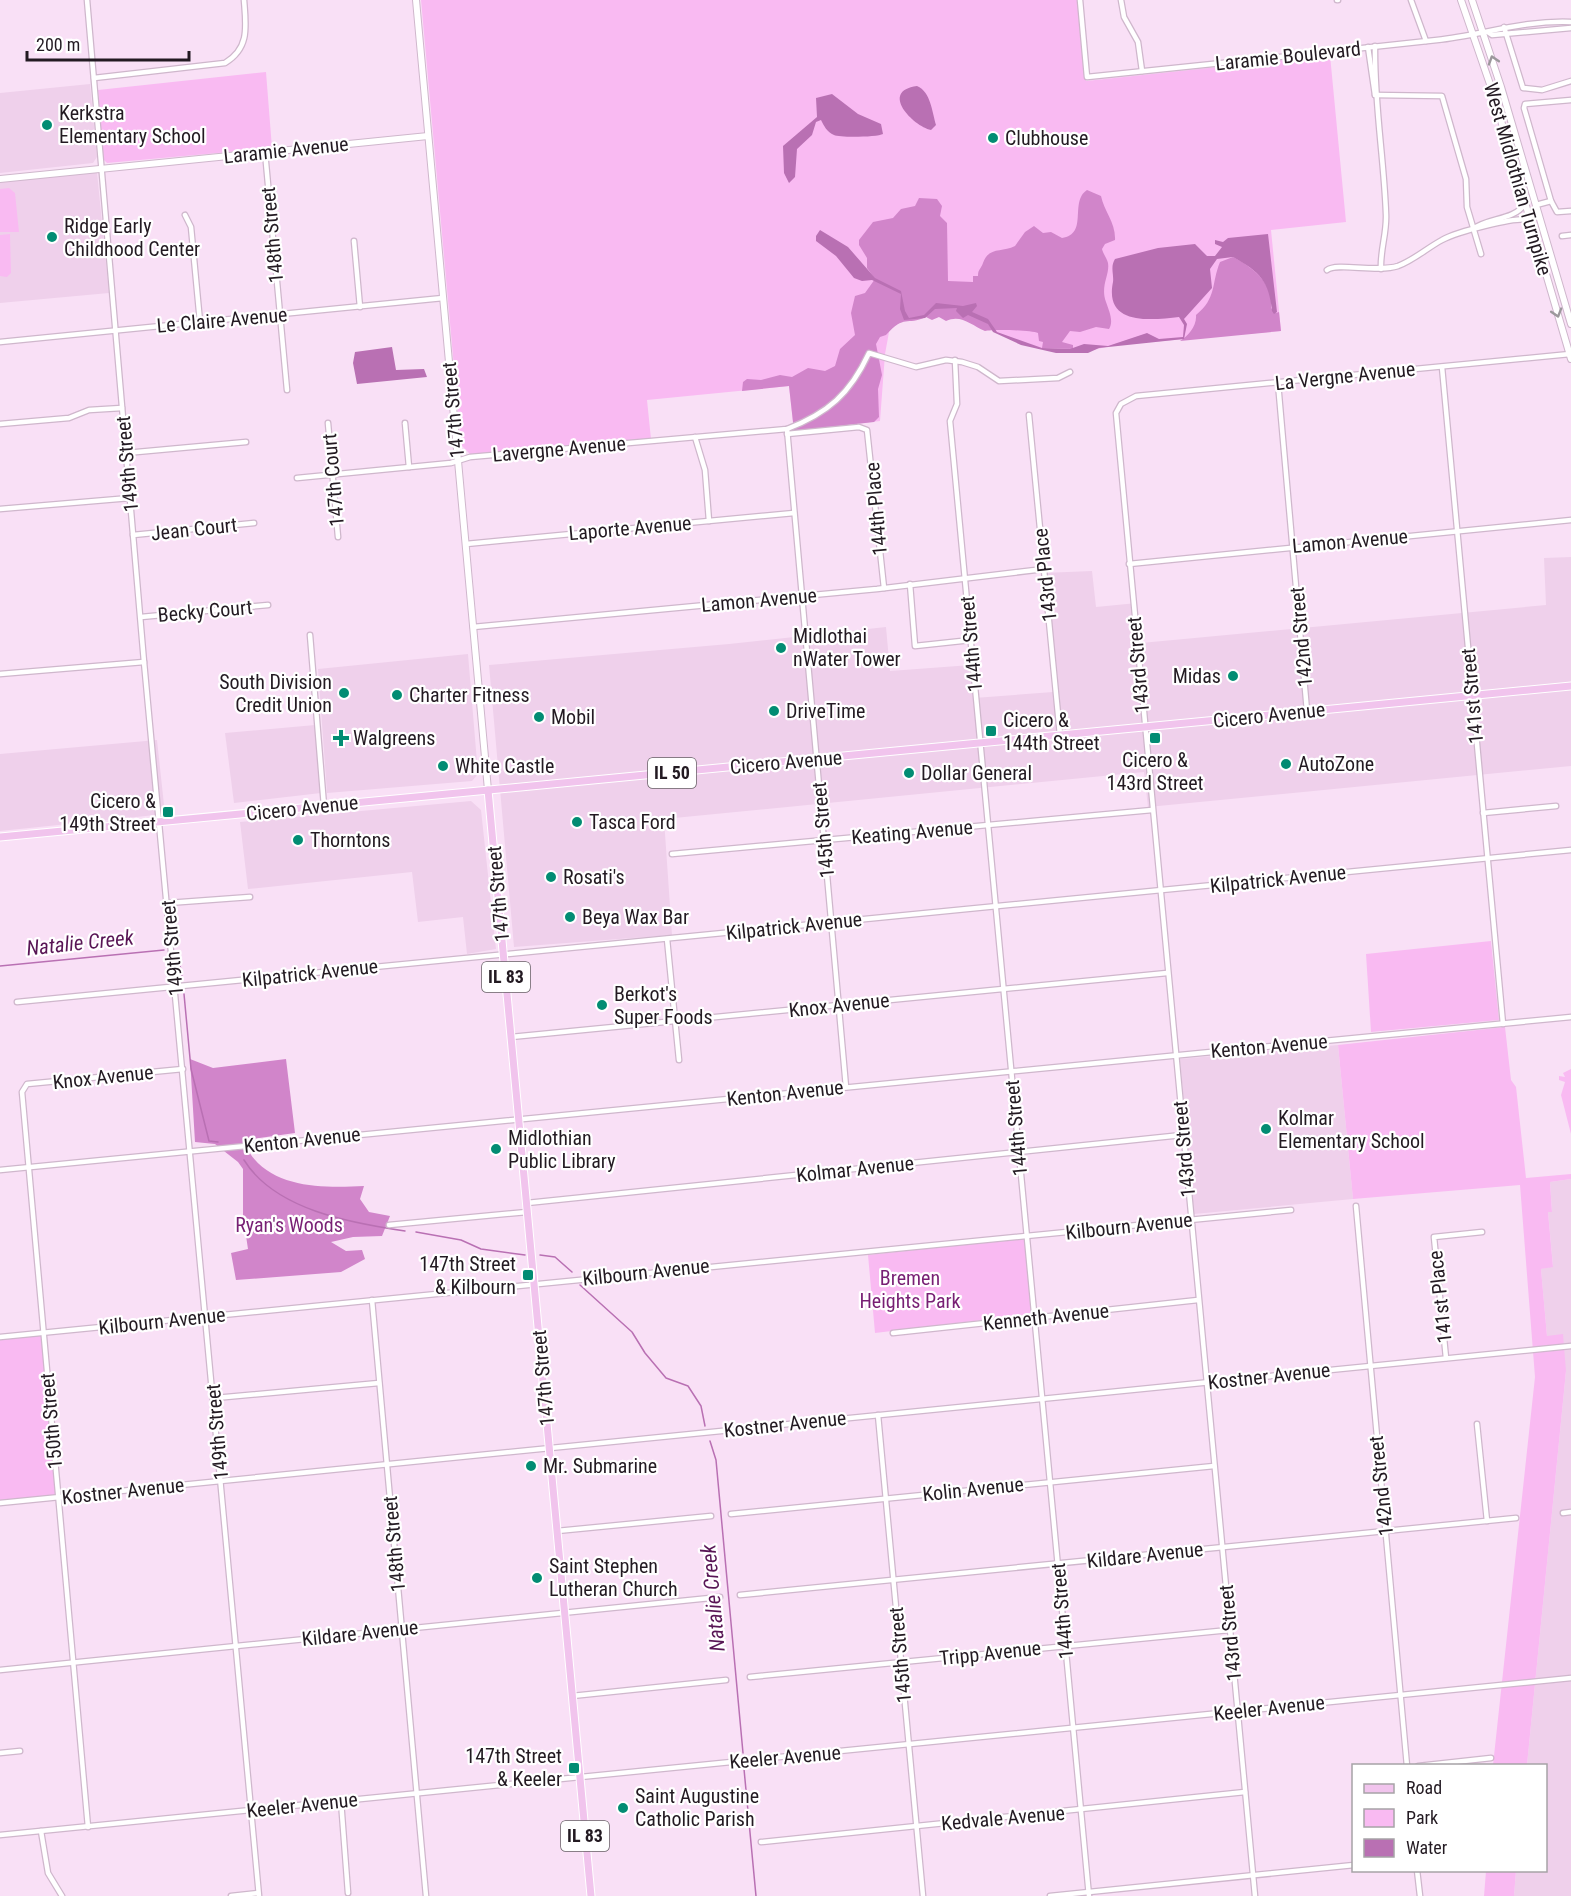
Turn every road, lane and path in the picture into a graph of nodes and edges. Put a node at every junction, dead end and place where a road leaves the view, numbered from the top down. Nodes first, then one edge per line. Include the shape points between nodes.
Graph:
1 (88, 0) edge
2 (244, 0) edge
3 (416, 0) edge
4 (1080, 0) edge
5 (1121, 0) edge
6 (1411, 0) edge
7 (1461, 0) edge
8 (1472, 0) edge
9 (1571, 22) edge
10 (1504, 27) junction
11 (1571, 28) edge
12 (1486, 33) junction
13 (1506, 33) junction
14 (1474, 36) junction
15 (1426, 41) junction
16 (1375, 46) junction
17 (1368, 47) junction
18 (1142, 72) junction
19 (94, 78) junction
20 (1571, 81) edge
21 (1375, 95) junction
22 (1571, 100) edge
23 (428, 135) junction
24 (265, 152) junction
25 (100, 170) junction
26 (0, 179) edge
27 (1551, 201) junction
28 (1525, 204) junction
29 (1536, 205) junction
30 (1571, 211) edge
31 (1527, 212) junction
32 (185, 215) dead end
33 (1530, 220) junction
34 (1473, 229) junction
35 (1571, 235) edge
36 (1562, 236) dead end
37 (354, 241) dead end
38 (1481, 254) dead end
39 (1381, 269) junction
40 (1327, 270) dead end
41 (443, 298) junction
42 (360, 307) junction
43 (280, 315) junction
44 (200, 322) junction
45 (1571, 324) edge
46 (115, 330) junction
47 (0, 342) edge
48 (1570, 356) edge
49 (955, 360) junction
50 (1442, 367) junction
51 (1070, 372) dead end
52 (1278, 383) junction
53 (287, 390) dead end
54 (1121, 404) joint
55 (122, 408) junction
56 (1029, 415) dead end
57 (328, 423) dead end
58 (405, 423) dead end
59 (0, 424) edge
60 (867, 430) joint
61 (787, 432) junction
62 (696, 437) junction
63 (246, 442) dead end
64 (126, 453) junction
65 (458, 461) junction
66 (409, 467) junction
67 (333, 474) junction
68 (297, 478) dead end
69 (130, 498) junction
70 (0, 509) edge
71 (794, 513) junction
72 (1571, 520) edge
73 (709, 521) junction
74 (254, 523) dead end
75 (1457, 532) junction
76 (133, 535) junction
77 (338, 537) dead end
78 (466, 544) junction
79 (1293, 547) junction
80 (1129, 564) junction
81 (1044, 569) junction
82 (965, 578) junction
83 (910, 584) junction
84 (884, 588) junction
85 (802, 596) junction
86 (268, 605) dead end
87 (141, 617) junction
88 (473, 627) junction
89 (310, 635) dead end
90 (971, 640) junction
91 (144, 662) junction
92 (0, 674) edge
93 (1571, 686) edge
94 (1472, 695) junction
95 (1307, 711) junction
96 (1144, 727) junction
97 (1060, 735) junction
98 (981, 743) junction
99 (816, 759) junction
100 (488, 790) junction
101 (324, 806) junction
102 (1556, 806) dead end
103 (1152, 810) junction
104 (1484, 813) junction
105 (160, 822) junction
106 (988, 825) junction
107 (0, 837) edge
108 (824, 840) junction
109 (1571, 850) edge
110 (672, 854) dead end
111 (1488, 858) junction
112 (1159, 890) junction
113 (250, 897) dead end
114 (168, 903) junction
115 (995, 906) junction
116 (831, 923) junction
117 (667, 939) junction
118 (504, 954) junction
119 (1167, 973) junction
120 (176, 987) junction
121 (1003, 989) junction
122 (17, 1002) dead end
123 (839, 1005) junction
124 (1571, 1017) edge
125 (675, 1021) junction
126 (1503, 1024) junction
127 (511, 1037) junction
128 (1175, 1054) junction
129 (679, 1060) dead end
130 (183, 1069) junction
131 (1011, 1071) junction
132 (23, 1087) joint
133 (846, 1087) junction
134 (519, 1119) junction
135 (1182, 1135) junction
136 (190, 1151) junction
137 (1019, 1152) junction
138 (28, 1167) junction
139 (0, 1170) edge
140 (526, 1203) junction
141 (1356, 1206) dead end
142 (1292, 1210) dead end
143 (527, 1212) junction
144 (1191, 1220) junction
145 (389, 1225) dead end
146 (1482, 1232) dead end
147 (1027, 1236) junction
148 (534, 1283) junction
149 (372, 1300) junction
150 (1198, 1300) junction
151 (207, 1316) junction
152 (1034, 1318) junction
153 (43, 1333) junction
154 (893, 1333) dead end
155 (0, 1337) edge
156 (1571, 1346) edge
157 (1446, 1358) junction
158 (1370, 1366) junction
159 (1206, 1382) junction
160 (379, 1383) junction
161 (215, 1398) junction
162 (1042, 1398) junction
163 (878, 1415) junction
164 (1477, 1424) dead end
165 (549, 1448) junction
166 (387, 1464) junction
167 (1214, 1466) junction
168 (222, 1481) junction
169 (1050, 1482) junction
170 (57, 1497) junction
171 (886, 1498) junction
172 (0, 1503) edge
173 (1571, 1512) edge
174 (731, 1514) dead end
175 (1563, 1514) dead end
176 (711, 1515) dead end
177 (1516, 1518) dead end
178 (1487, 1521) junction
179 (557, 1531) junction
180 (1386, 1531) junction
181 (1222, 1547) junction
182 (1058, 1564) junction
183 (893, 1580) junction
184 (740, 1595) dead end
185 (720, 1597) dead end
186 (564, 1612) junction
187 (402, 1629) junction
188 (1230, 1630) junction
189 (236, 1645) junction
190 (1065, 1646) junction
191 (73, 1662) junction
192 (900, 1662) junction
193 (0, 1670) edge
194 (750, 1677) dead end
195 (1571, 1678) edge
196 (726, 1680) dead end
197 (1401, 1695) junction
198 (572, 1696) junction
199 (1237, 1712) junction
200 (1074, 1727) junction
201 (908, 1745) junction
202 (20, 1751) dead end
203 (0, 1754) edge
204 (1491, 1758) dead end
205 (1407, 1764) edge
206 (1436, 1764) edge
207 (579, 1776) junction
208 (1245, 1792) junction
209 (417, 1793) junction
210 (341, 1801) junction
211 (251, 1810) junction
212 (1081, 1810) junction
213 (916, 1826) junction
214 (88, 1827) junction
215 (40, 1831) junction
216 (0, 1835) edge
217 (761, 1842) dead end
218 (1352, 1865) edge
219 (1417, 1872) edge
220 (1253, 1875) junction
221 (348, 1893) dead end
222 (258, 1894) edge
223 (1089, 1894) edge
224 (62, 1896) edge
225 (231, 1896) edge
226 (426, 1896) edge
227 (591, 1896) edge
228 (923, 1896) edge
229 (1050, 1896) edge
230 (1255, 1896) edge
231 (1420, 1896) edge

1 - 19 street, 149th Street
2 - 19 street via 244,42 225,63
3 - 23 main road, 147th Street
4 - 18 street, Laramie Boulevard via 1087,77
5 - 18 street via 1124,17 1139,46
6 - 15 street
7 - 14 main road, West Midlothian Turnpike
8 - 12 main road, West Midlothian Turnpike
9 - 10 street, Laramie Boulevard
10 - 12 street, Laramie Boulevard
10 - 13 street
11 - 13 street, Laramie Boulevard
12 - 13 street, Laramie Boulevard
12 - 14 street, Laramie Boulevard
29 -> 12 main road, West Midlothian Turnpike
13 - 20 street via 1523,88 1542,90
14 - 15 street, Laramie Boulevard
14 - 28 main road, West Midlothian Turnpike
15 - 16 street, Laramie Boulevard
16 - 17 street, Laramie Boulevard
16 - 21 street
17 - 18 street, Laramie Boulevard
17 - 21 street
19 - 25 street, 149th Street
21 - 34 street via 1442,96 1467,179 1466,203
21 - 39 street via 1386,211
22 - 27 street via 1525,104 1524,108
23 - 24 main road, Laramie Avenue
23 - 41 main road, 147th Street
24 - 25 main road, Laramie Avenue
24 - 43 street, 148th Street
25 - 26 main road, Laramie Avenue
25 - 46 street, 149th Street
27 - 29 street
27 - 30 street via 1557,212
28 - 31 main road, West Midlothian Turnpike
28 - 34 street via 1518,212
29 - 31 main road
29 - 45 main road, West Midlothian Turnpike
31 - 33 main road, West Midlothian Turnpike
32 - 44 street via 191,227
33 - 34 street via 1517,217
33 -> 48 main road, West Midlothian Turnpike
34 - 38 street
34 - 39 street via 1443,239 1400,265
35 - 36 street
37 - 42 street
39 - 40 street via 1335,266
41 - 42 street, Le Claire Avenue
41 - 65 main road, 147th Street
42 - 43 street, Le Claire Avenue
43 - 44 street, Le Claire Avenue
43 - 53 street, 148th Street
44 - 46 street, Le Claire Avenue
46 - 47 street, Le Claire Avenue
46 - 55 street, 149th Street
48 - 50 street, La Vergne Avenue
49 - 51 street via 978,367 999,381 1058,378
49 - 61 street via 916,367 869,353 847,390 831,407
49 - 82 street, 144th Street via 957,404 950,421
50 - 52 street, La Vergne Avenue
50 - 75 street, 141st Street
52 - 54 street, La Vergne Avenue via 1136,396
52 - 79 street, 142nd Street
54 - 80 street, 143rd Street via 1116,419
55 - 59 street via 89,410 69,418
55 - 64 street, 149th Street
56 - 81 street, 143rd Place
57 - 67 street, 147th Court
58 - 66 street
60 - 61 street, Lavergne Avenue via 859,427
60 - 84 street, 144th Place
61 - 62 street, Lavergne Avenue
61 - 71 street, 145th Street
62 - 65 street, Lavergne Avenue
62 - 73 street via 705,470
63 - 64 street
64 - 69 street, 149th Street
65 - 66 street, Lavergne Avenue
65 - 78 main road, 147th Street
66 - 67 street, Lavergne Avenue
67 - 68 street, Lavergne Avenue
67 - 77 street, 147th Court
69 - 70 street
69 - 76 street, 149th Street
71 - 73 street, Laporte Avenue
71 - 85 street, 145th Street
72 - 75 street, Lamon Avenue
73 - 78 street, Laporte Avenue
74 - 76 street, Jean Court
75 - 79 street, Lamon Avenue
75 - 94 street, 141st Street
76 - 87 street, 149th Street
78 - 88 main road, 147th Street
79 - 80 street, Lamon Avenue
79 - 95 street, 142nd Street
80 - 96 street, 143rd Street
81 - 82 street, Lamon Avenue
81 - 97 street, 143rd Place
82 - 83 street, Lamon Avenue
82 - 90 street, 144th Street
83 - 84 street, Lamon Avenue
83 - 90 street via 915,646
84 - 85 street, Lamon Avenue
85 - 88 street, Lamon Avenue
85 - 99 street, 145th Street
86 - 87 street, Becky Court
87 - 91 street, 149th Street
88 - 100 main road, 147th Street
89 - 101 street
90 - 98 street, 144th Street
91 - 92 street
91 - 105 street, 149th Street
93 - 94 main road, Cicero Avenue / IL 50
94 - 95 main road, Cicero Avenue / IL 50
94 - 104 street, 141st Street
95 - 96 main road, Cicero Avenue / IL 50
96 - 97 main road, Cicero Avenue / IL 50
96 - 103 street, 143rd Street
97 - 98 main road, Cicero Avenue / IL 50
98 - 99 main road, Cicero Avenue / IL 50
98 - 106 street, 144th Street
99 - 100 main road, Cicero Avenue / IL 50
99 - 108 street, 145th Street
100 - 101 main road, Cicero Avenue / IL 50
100 - 118 main road, 147th Street / IL 83
101 - 105 main road, Cicero Avenue / IL 50
102 - 104 street
103 - 106 street, Keating Avenue
103 - 112 street, 143rd Street
104 - 111 street, 141st Street
105 - 107 main road, Cicero Avenue / IL 50
105 - 114 street, 149th Street
106 - 108 street, Keating Avenue
106 - 115 street, 144th Street
108 - 110 street, Keating Avenue
108 - 116 street, 145th Street
109 - 111 street, Kilpatrick Avenue
111 - 112 street, Kilpatrick Avenue
111 - 126 street, 141st Street
112 - 115 street, Kilpatrick Avenue
112 - 119 street, 143rd Street
113 - 114 street
114 - 120 street, 149th Street
115 - 116 street, Kilpatrick Avenue
115 - 121 street, 144th Street
116 - 117 street, Kilpatrick Avenue
116 - 123 street, 145th Street
117 - 118 street, Kilpatrick Avenue
117 - 125 street
118 - 120 street, Kilpatrick Avenue
118 - 127 main road, 147th Street / IL 83
119 - 121 street, Knox Avenue
119 - 128 street, 143rd Street
120 - 122 street, Kilpatrick Avenue
120 - 130 street, 149th Street
121 - 123 street, Knox Avenue
121 - 131 street, 144th Street
123 - 125 street, Knox Avenue
123 - 133 street, 145th Street
124 - 126 street, Kenton Avenue
125 - 127 street, Knox Avenue
125 - 129 street
126 - 128 street, Kenton Avenue
127 - 134 main road, 147th Street / IL 83
128 - 131 street, Kenton Avenue
128 - 135 street, 143rd Street
130 - 132 street, Knox Avenue
130 - 136 street, 149th Street
131 - 133 street, Kenton Avenue
131 - 137 street, 144th Street
132 - 138 street, 150th Street
133 - 134 street, Kenton Avenue
134 - 136 street, Kenton Avenue
134 - 140 main road, 147th Street / IL 83
135 - 137 street, Kolmar Avenue
135 - 144 street, 143rd Street
136 - 138 street, Kenton Avenue
136 - 151 street, 149th Street
137 - 140 street, Kolmar Avenue
137 - 147 street, 144th Street
138 - 139 street, Kenton Avenue
138 - 153 street, 150th Street
140 - 143 main road, 147th Street / IL 83
141 - 158 street, 142nd Street
142 - 144 street, Kilbourn Avenue
143 - 145 street
143 - 148 main road, 147th Street / IL 83
144 - 147 street, Kilbourn Avenue
144 - 150 street, 143rd Street
146 - 157 street, 141st Place via 1434,1236
147 - 148 street, Kilbourn Avenue
147 - 152 street, 144th Street
148 - 149 street, Kilbourn Avenue
148 - 165 main road, 147th Street / IL 83
149 - 151 street, Kilbourn Avenue
149 - 160 street, 148th Street
150 - 152 street, Kenneth Avenue
150 - 159 street, 143rd Street
151 - 153 street, Kilbourn Avenue
151 - 161 street, 149th Street
152 - 154 street, Kenneth Avenue
152 - 162 street, 144th Street
153 - 155 street, Kilbourn Avenue
153 - 170 street, 150th Street
156 - 157 street, Kostner Avenue
157 - 158 street, Kostner Avenue
158 - 159 street, Kostner Avenue
158 - 180 street, 142nd Street
159 - 162 street, Kostner Avenue
159 - 167 street, 143rd Street
160 - 161 street
160 - 166 street, 148th Street
161 - 168 street, 149th Street
162 - 163 street, Kostner Avenue
162 - 169 street, 144th Street
163 - 165 street, Kostner Avenue
163 - 171 street, 145th Street
164 - 178 street
165 - 166 street, Kostner Avenue
165 - 179 main road, 147th Street / IL 83
166 - 168 street, Kostner Avenue
166 - 187 street, 148th Street
167 - 169 street, Kolin Avenue
167 - 181 street, 143rd Street
168 - 170 street, Kostner Avenue
168 - 189 street, 149th Street
169 - 171 street, Kolin Avenue
169 - 182 street, 144th Street
170 - 172 street, Kostner Avenue
170 - 191 street, 150th Street
171 - 174 street, Kolin Avenue
171 - 183 street, 145th Street
173 - 175 street
176 - 179 street
177 - 178 street, Kildare Avenue
178 - 180 street, Kildare Avenue
179 - 186 main road, 147th Street / IL 83
180 - 181 street, Kildare Avenue
180 - 197 street, 142nd Street
181 - 182 street, Kildare Avenue
181 - 188 street, 143rd Street
182 - 183 street, Kildare Avenue
182 - 190 street, 144th Street
183 - 184 street, Kildare Avenue
183 - 192 street, 145th Street
185 - 186 street, Kildare Avenue
186 - 187 street, Kildare Avenue
186 - 198 main road, 147th Street / IL 83
187 - 189 street, Kildare Avenue
187 - 209 street, 148th Street
188 - 190 street, Tripp Avenue
188 - 199 street, 143rd Street
189 - 191 street, Kildare Avenue
189 - 211 street, 149th Street
190 - 192 street, Tripp Avenue
190 - 200 street, 144th Street
191 - 193 street, Kildare Avenue
191 - 214 street, 150th Street
192 - 194 street, Tripp Avenue
192 - 201 street, 145th Street
195 - 197 street, Keeler Avenue
196 - 198 street
197 - 199 street, Keeler Avenue
197 - 205 street, 142nd Street
198 - 207 main road, 147th Street / IL 83
199 - 200 street, Keeler Avenue
199 - 208 street, 143rd Street
200 - 201 street, Keeler Avenue
200 - 212 street, 144th Street
201 - 207 street, Keeler Avenue
201 - 213 street, 145th Street
202 - 203 street
204 - 206 street
207 - 209 street, Keeler Avenue
207 - 227 main road, 147th Street / IL 83
208 - 212 street, Kedvale Avenue
208 - 220 street, 143rd Street
209 - 210 street, Keeler Avenue
209 - 226 street, 148th Street
210 - 211 street, Keeler Avenue
210 - 221 street
211 - 214 street, Keeler Avenue
211 - 222 street, 149th Street
212 - 213 street, Kedvale Avenue
212 - 223 street, 144th Street
213 - 217 street, Kedvale Avenue
213 - 228 street, 145th Street
214 - 215 street, Keeler Avenue
215 - 216 street, Keeler Avenue
215 - 224 street via 48,1874
218 - 220 street
219 - 231 street
220 - 223 street
220 - 230 street, 143rd Street
222 - 225 street
223 - 229 street

